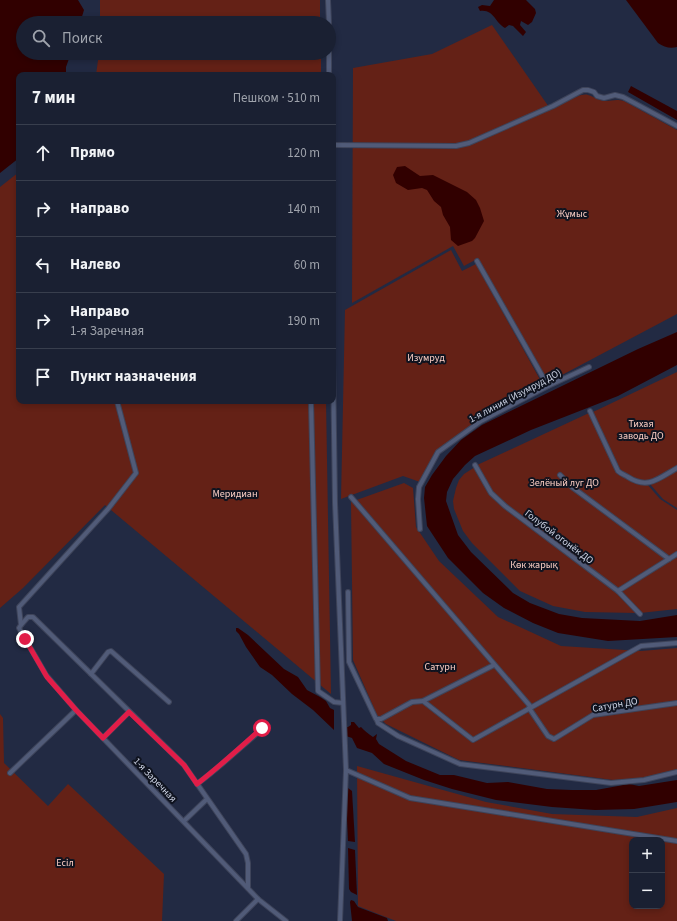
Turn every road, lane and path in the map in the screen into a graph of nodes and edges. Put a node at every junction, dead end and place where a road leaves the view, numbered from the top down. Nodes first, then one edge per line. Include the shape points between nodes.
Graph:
1 (328, 0) edge
2 (328, 16) edge
3 (329, 60) edge
4 (329, 72) edge
5 (677, 126) edge
6 (336, 145) edge
7 (477, 261) dead end
8 (589, 367) dead end
9 (548, 386) junction
10 (118, 404) edge
11 (311, 404) edge
12 (334, 404) edge
13 (590, 411) dead end
14 (475, 465) dead end
15 (677, 468) edge
16 (560, 475) dead end
17 (351, 497) dead end
18 (420, 528) dead end
19 (677, 554) edge
20 (669, 559) junction
21 (618, 591) junction
22 (348, 592) dead end
23 (640, 614) dead end
24 (21, 625) junction
25 (677, 643) edge
26 (494, 665) junction
27 (91, 674) junction
28 (423, 701) junction
29 (169, 702) dead end
30 (343, 703) junction
31 (677, 703) edge
32 (530, 708) junction
33 (76, 710) junction
34 (129, 712) junction
35 (377, 720) junction
36 (262, 728) dead end
37 (103, 738) junction
38 (346, 770) junction
39 (677, 772) edge
40 (10, 773) dead end
41 (197, 784) junction
42 (207, 798) junction
43 (184, 821) junction
44 (677, 841) edge
45 (248, 888) junction
46 (258, 899) junction
47 (236, 921) edge
48 (286, 921) edge
49 (340, 921) edge

1 - 2 street
3 - 4 street
5 - 6 street via 623,97 615,95 604,98 594,92 582,90 553,106 469,143 456,146
7 - 9 street
8 - 9 street, 1-я линия (Изумруд ДО)
9 - 18 street, 1-я линия (Изумруд ДО) via 481,421 438,452 419,487
10 - 24 street, 1-я Заречная via 136,473 19,607
11 - 30 street via 318,691 334,702
12 - 30 street
13 - 15 street via 620,473 647,484
14 - 21 street, Голубой огонёк ДО via 491,493 505,506
16 - 20 street via 572,487
17 - 26 street, Сатурн ДО
19 - 20 street
20 - 21 street
21 - 23 street, Голубой огонёк ДО
22 - 35 street via 348,662
24 - 27 street via 28,617 33,617
24 - 33 street, 1-я Заречная via 19,628 46,675
25 - 32 street via 641,646
26 - 28 street
26 - 32 street, Сатурн ДО
27 - 29 street via 111,651
27 - 34 street
28 - 32 street via 473,740
28 - 35 street via 412,702
30 - 38 street
31 - 32 street, Сатурн ДО via 592,715 554,738 548,736
33 - 37 street, 1-я Заречная
33 - 40 street
34 - 37 street
34 - 41 street via 184,765
35 - 39 street via 398,736 460,764 611,783 644,780
36 - 41 street
37 - 43 street, 1-я Заречная
38 - 44 street via 410,798
38 - 49 street
41 - 42 street
42 - 43 street
42 - 45 street via 246,854
43 - 45 street, 1-я Заречная
45 - 46 street, 1-я Заречная
46 - 47 street
46 - 48 street, 1-я Заречная

